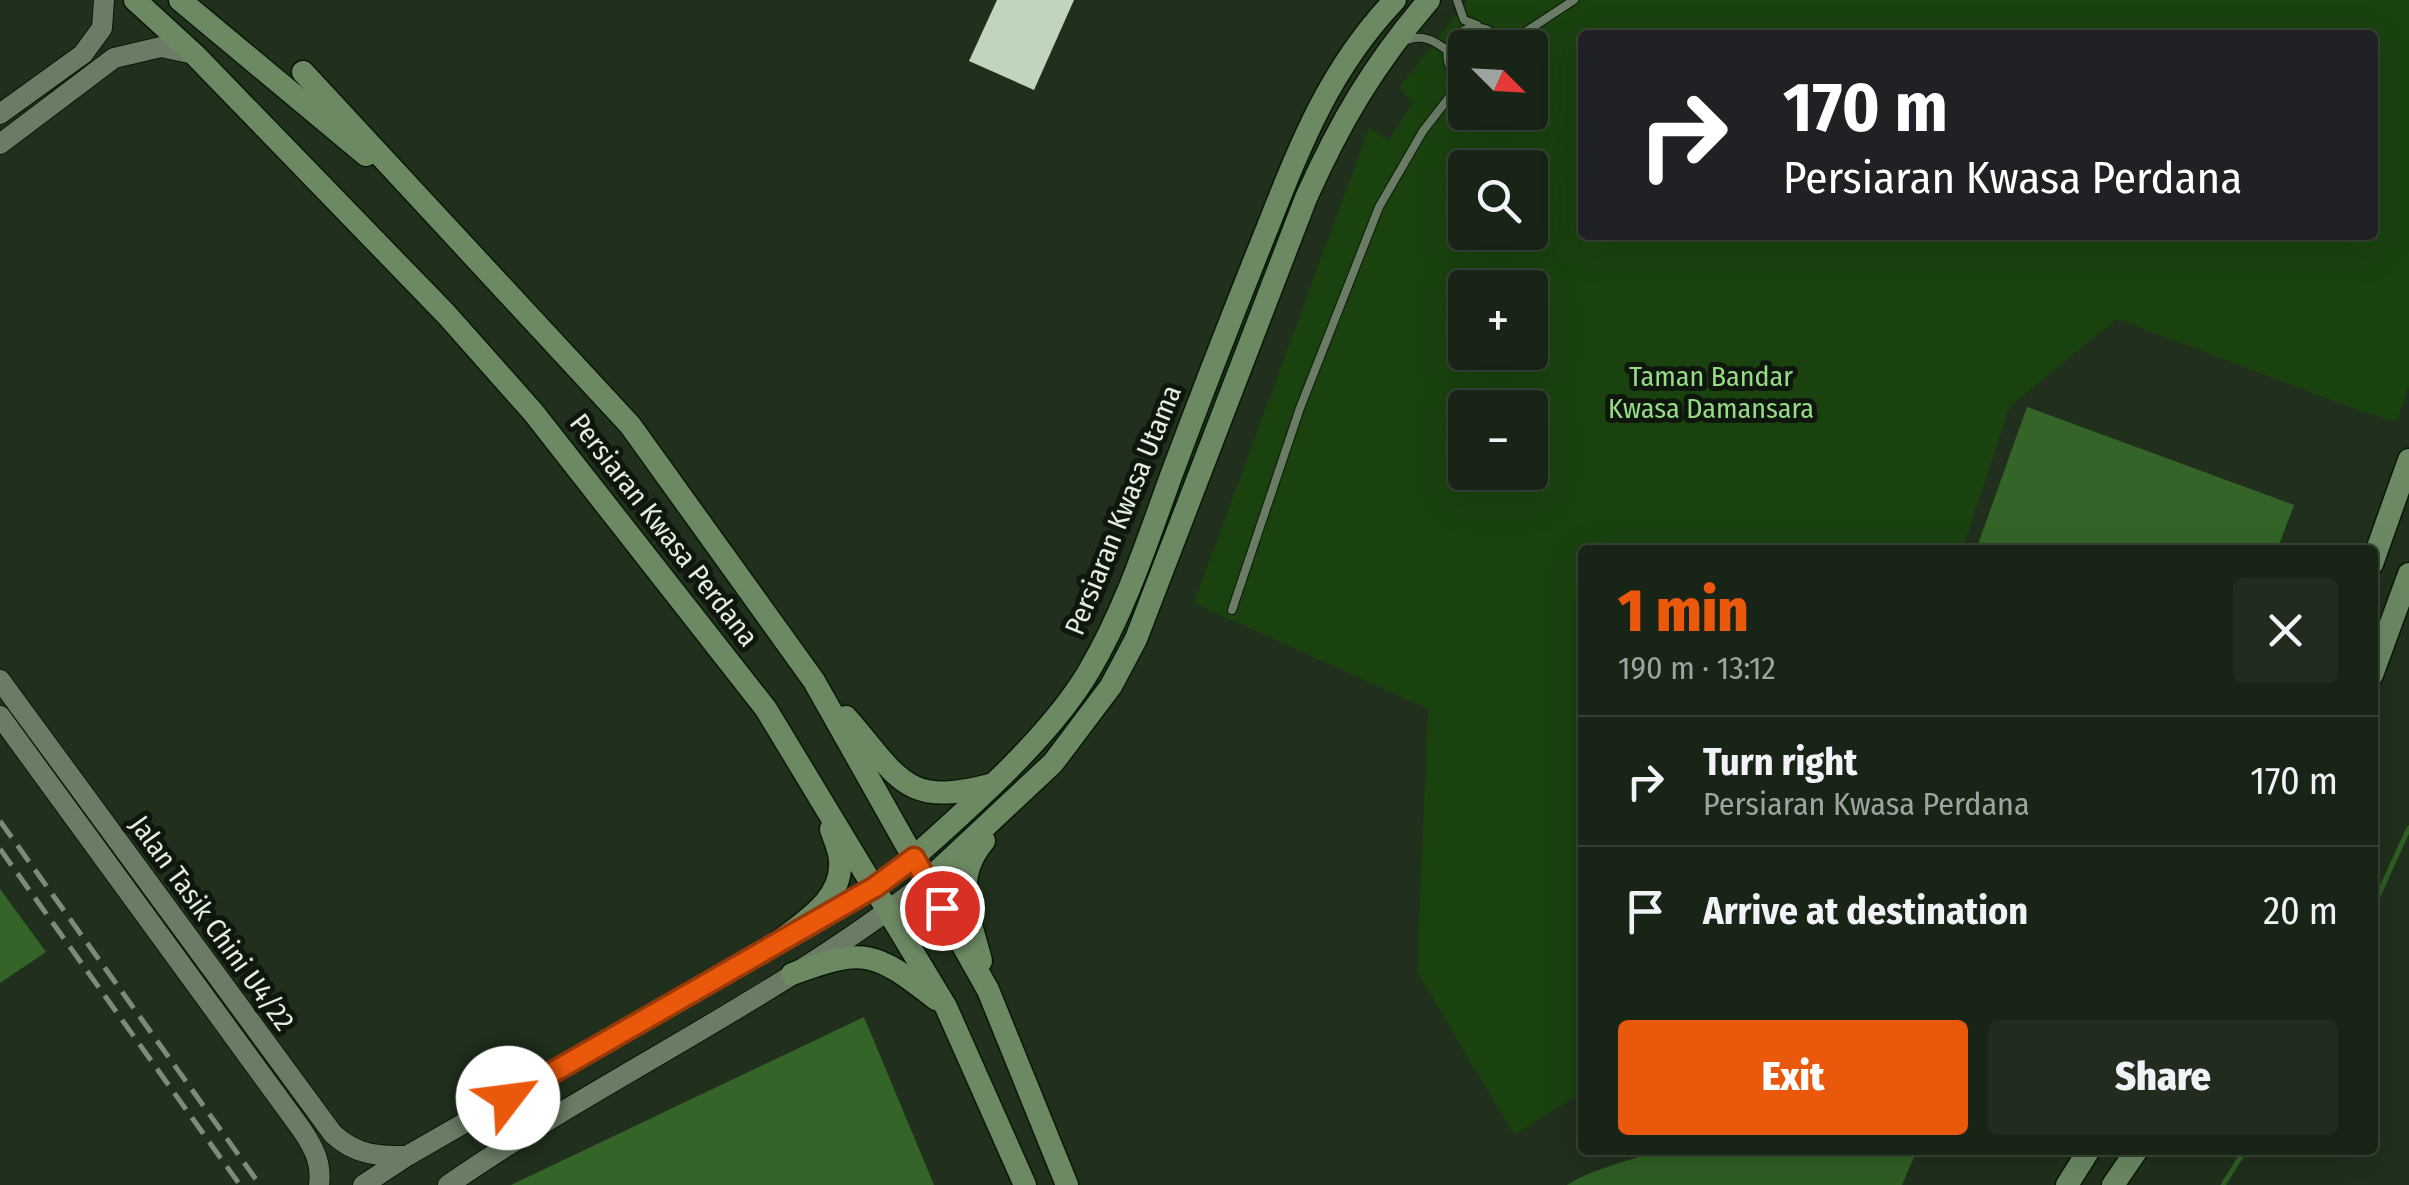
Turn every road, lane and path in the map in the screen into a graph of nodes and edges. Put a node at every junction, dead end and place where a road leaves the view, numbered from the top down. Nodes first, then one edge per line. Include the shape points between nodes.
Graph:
1 (104, 0) edge
2 (135, 0) edge
3 (180, 0) edge
4 (1395, 0) edge
5 (1428, 0) edge
6 (1457, 0) edge
7 (1574, 0) edge
8 (1482, 27) junction
9 (1462, 30) edge
10 (1492, 30) edge
11 (1528, 30) edge
12 (1388, 48) junction
13 (1448, 51) edge
14 (194, 54) junction
15 (302, 72) dead end
16 (1448, 100) edge
17 (0, 114) edge
18 (0, 144) edge
19 (409, 186) junction
20 (2409, 460) edge
21 (2378, 547) edge
22 (2409, 574) edge
23 (1232, 610) dead end
24 (2378, 659) edge
25 (0, 680) edge
26 (814, 680) junction
27 (0, 716) edge
28 (1053, 764) junction
29 (992, 784) junction
30 (820, 794) junction
31 (914, 858) junction
32 (927, 881) junction
33 (875, 887) junction
34 (889, 911) junction
35 (777, 943) junction
36 (792, 974) junction
37 (988, 990) junction
38 (946, 1007) junction
39 (2086, 1155) edge
40 (2134, 1155) edge
41 (406, 1156) junction
42 (463, 1178) edge
43 (319, 1185) edge
44 (363, 1185) edge
45 (448, 1185) edge
46 (1025, 1185) edge
47 (1067, 1185) edge
48 (2066, 1185) edge
49 (2113, 1185) edge

1 - 17 street via 102,28 83,54
2 - 14 main road, Persiaran Kwasa Perdana
3 - 19 main road
4 - 29 main road, Persiaran Kwasa Utama via 1362,34 1318,108 1121,612 1087,674
5 - 12 main road, Persiaran Kwasa Utama
6 - 8 lane via 1464,20
7 - 11 lane
8 - 9 lane
8 - 10 lane
12 - 13 lane via 1415,37
12 - 28 main road, Persiaran Kwasa Utama via 1335,132 1306,198 1136,639 1111,686
14 - 18 street via 161,47 114,58
14 - 30 main road, Persiaran Kwasa Perdana via 533,412 766,709
15 - 19 main road, Persiaran Kwasa Perdana
16 - 23 lane via 1379,207 1300,408
19 - 26 main road, Persiaran Kwasa Perdana via 630,425
20 - 21 main road
22 - 24 main road
25 - 41 street, Jalan Tasik Chini U4/22 via 333,1134 370,1156
26 - 29 main road via 920,792 960,793
26 - 31 main road, Persiaran Kwasa Perdana
27 - 43 street, Jalan Tasik Chini U4/22 via 315,1149
28 - 32 main road, Persiaran Kwasa Utama
28 - 37 main road via 971,856 965,874
29 - 31 main road, Persiaran Kwasa Utama
30 - 33 main road, Persiaran Kwasa Perdana
30 - 35 main road via 840,861 838,878 828,902
31 - 32 main road, Persiaran Kwasa Perdana
31 - 33 street, Persiaran Kwasa Utama
32 - 34 street, Persiaran Kwasa Utama
32 - 37 main road, Persiaran Kwasa Perdana
33 - 34 main road, Persiaran Kwasa Perdana
33 - 35 street, Persiaran Kwasa Utama
34 - 36 street, Persiaran Kwasa Utama
34 - 38 main road, Persiaran Kwasa Perdana
35 - 41 street, Persiaran Kwasa Utama
36 - 38 main road via 857,955 906,976
36 - 42 street, Persiaran Kwasa Utama
37 - 47 main road, Persiaran Kwasa Perdana
38 - 46 main road, Persiaran Kwasa Perdana
39 - 48 main road
40 - 49 main road
41 - 44 street, Persiaran Kwasa Utama
42 - 45 street, Persiaran Kwasa Utama

